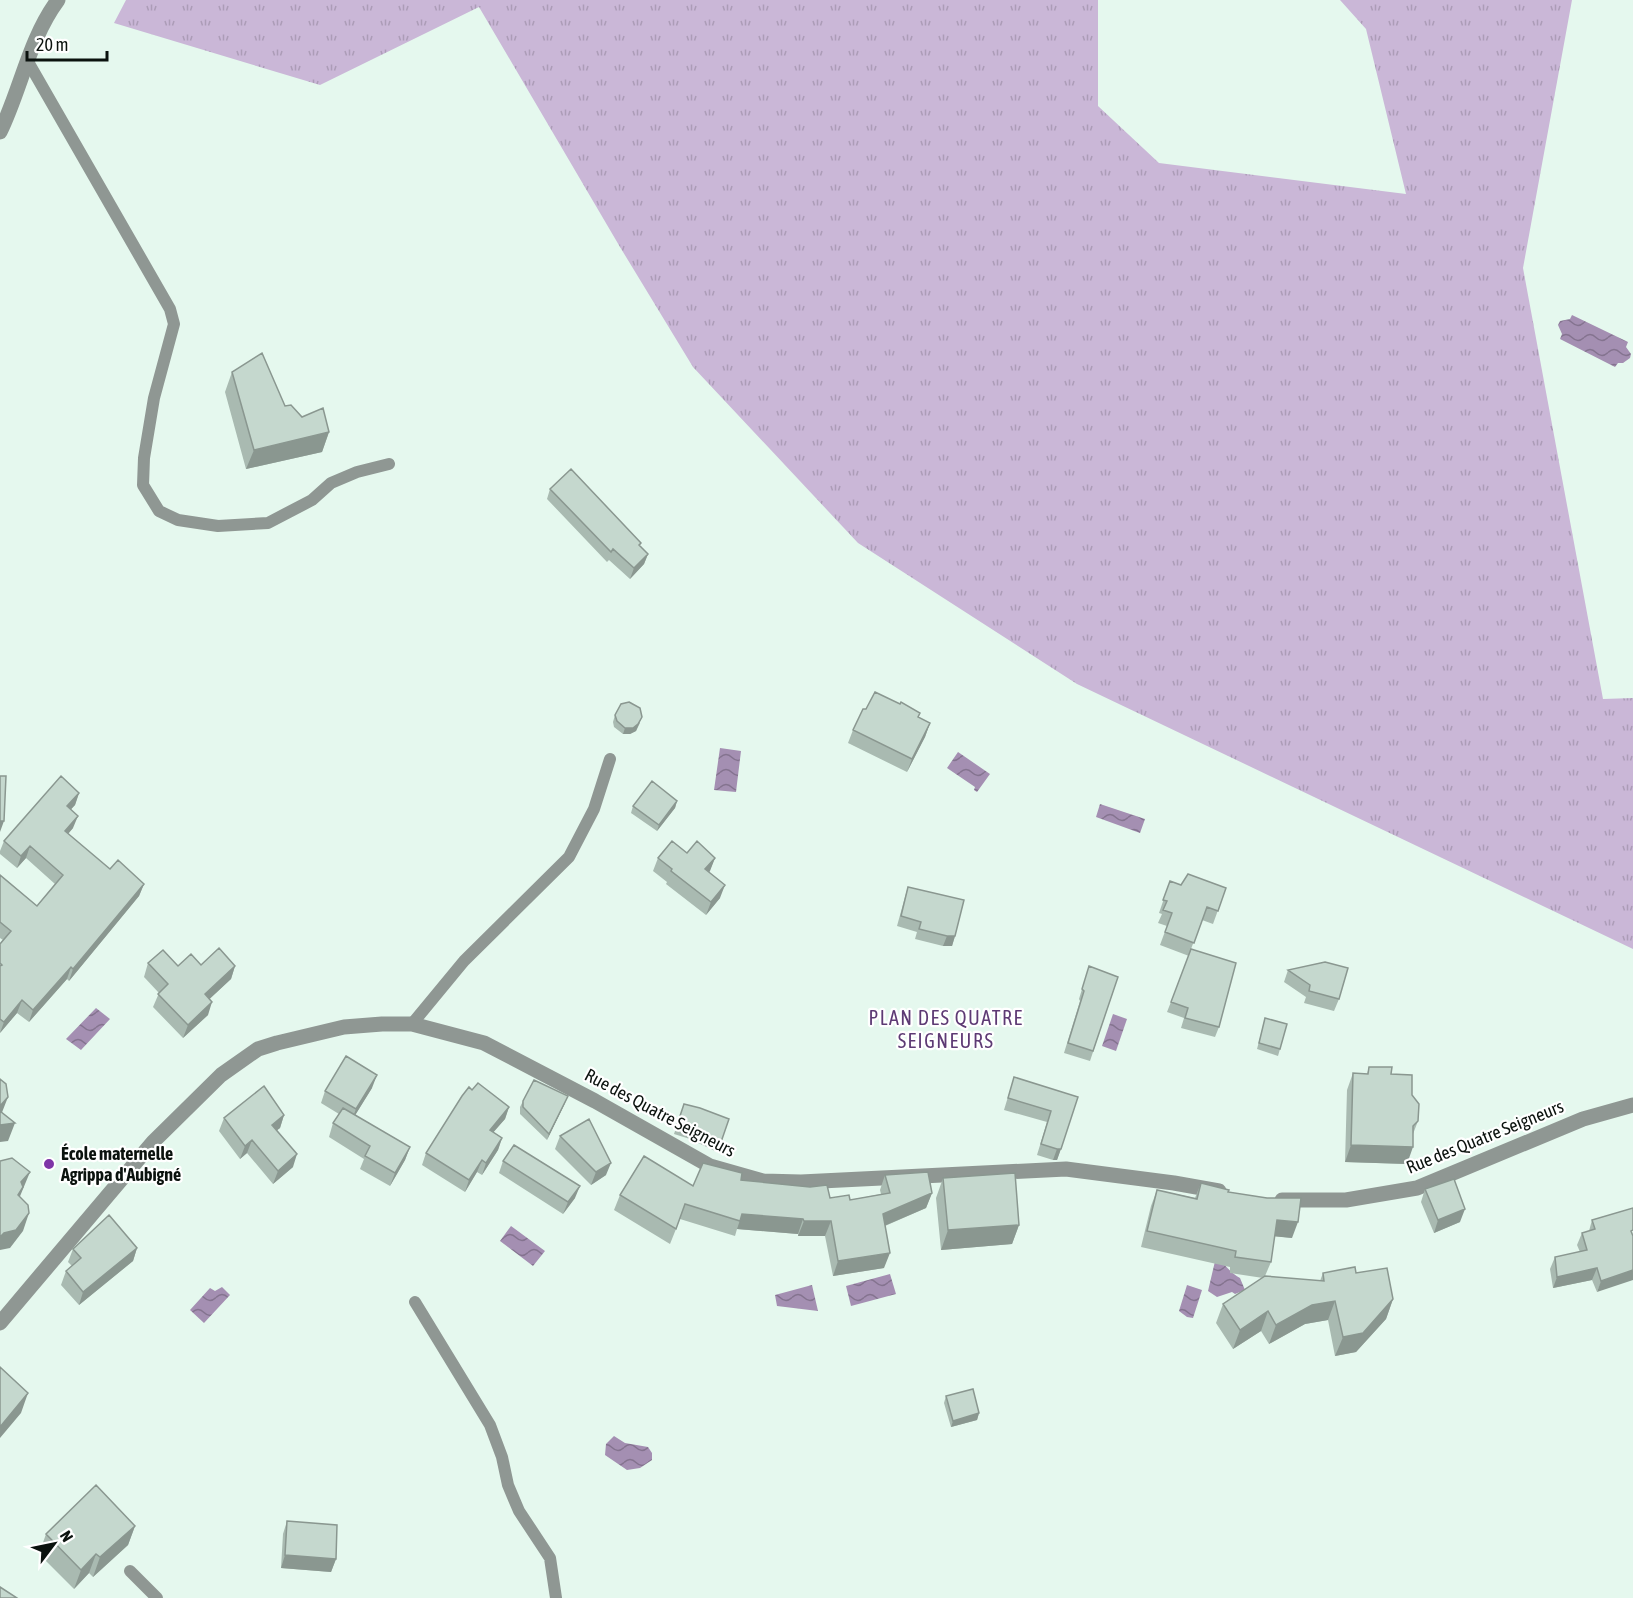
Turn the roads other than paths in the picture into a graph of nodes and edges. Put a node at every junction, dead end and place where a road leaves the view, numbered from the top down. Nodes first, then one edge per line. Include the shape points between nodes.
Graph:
1 (58, 0) edge
2 (27, 60) junction
3 (1, 126) edge
4 (389, 464) dead end
5 (610, 759) dead end
6 (412, 1024) junction
7 (1633, 1105) edge
8 (1231, 1193) edge
9 (1265, 1199) edge
10 (415, 1302) dead end
11 (0, 1323) edge
12 (130, 1571) dead end
13 (157, 1598) edge
14 (556, 1598) edge

1 - 2 street
2 - 3 street via 11,110
2 - 4 lane via 170,309 174,324 154,398 144,458 143,485 159,511 178,520 218,526 268,523 312,500 331,483
5 - 6 lane via 594,809 569,857 464,961
6 - 8 street, Rue des Quatre Seigneurs via 484,1043 710,1166 763,1181 1066,1169
6 - 11 street, Rue des Quatre Seigneurs via 344,1027 277,1043 241,1059 153,1142
7 - 9 street, Rue des Quatre Seigneurs via 1583,1119 1417,1188 1346,1200
10 - 14 lane via 490,1425 519,1511 550,1558
12 - 13 lane

